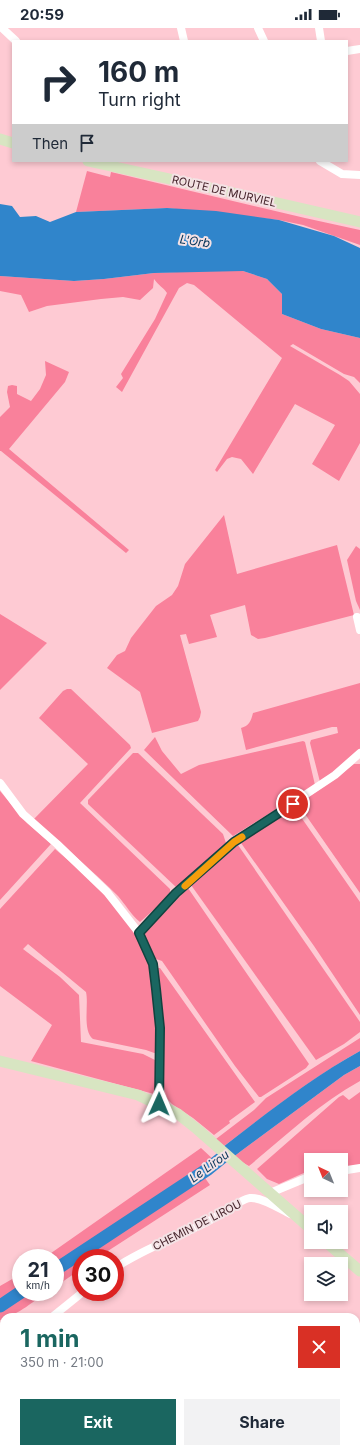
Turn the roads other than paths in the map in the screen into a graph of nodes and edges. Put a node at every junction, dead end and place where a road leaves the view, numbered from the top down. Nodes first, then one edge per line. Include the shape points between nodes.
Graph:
1 (2, 28) edge
2 (181, 28) edge
3 (258, 28) edge
4 (319, 28) edge
5 (15, 40) edge
6 (184, 40) edge
7 (264, 40) edge
8 (321, 40) edge
9 (360, 49) edge
10 (348, 51) edge
11 (0, 139) edge
12 (12, 143) edge
13 (93, 162) edge
14 (322, 162) edge
15 (360, 175) edge
16 (360, 222) edge
17 (357, 617) dead end
18 (360, 630) edge
19 (360, 753) edge
20 (0, 784) edge
21 (139, 933) junction
22 (0, 1061) edge
23 (0, 1065) edge
24 (154, 1102) junction
25 (360, 1168) edge
26 (348, 1170) edge
27 (304, 1179) edge
28 (270, 1193) junction
29 (304, 1222) edge
30 (304, 1223) edge
31 (334, 1249) edge
32 (124, 1262) edge
33 (360, 1271) edge
34 (72, 1301) edge
35 (57, 1313) edge

1 - 5 street
2 - 6 street
3 - 7 street
4 - 8 street
9 - 10 street
11 - 12 main road
13 - 16 main road, ROUTE DE MURVIEL
14 - 15 street via 342,174
17 - 18 street
19 - 21 street via 335,775 234,842 176,893
20 - 21 street via 23,814 107,892
21 - 24 street via 153,964 160,1028
22 - 24 main road via 138,1095
23 - 24 main road
24 - 28 main road via 178,1114
25 - 26 street
27 - 28 street
28 - 29 main road
30 - 32 street, CHEMIN DE LIROU via 264,1201 250,1198
31 - 33 main road
34 - 35 street

